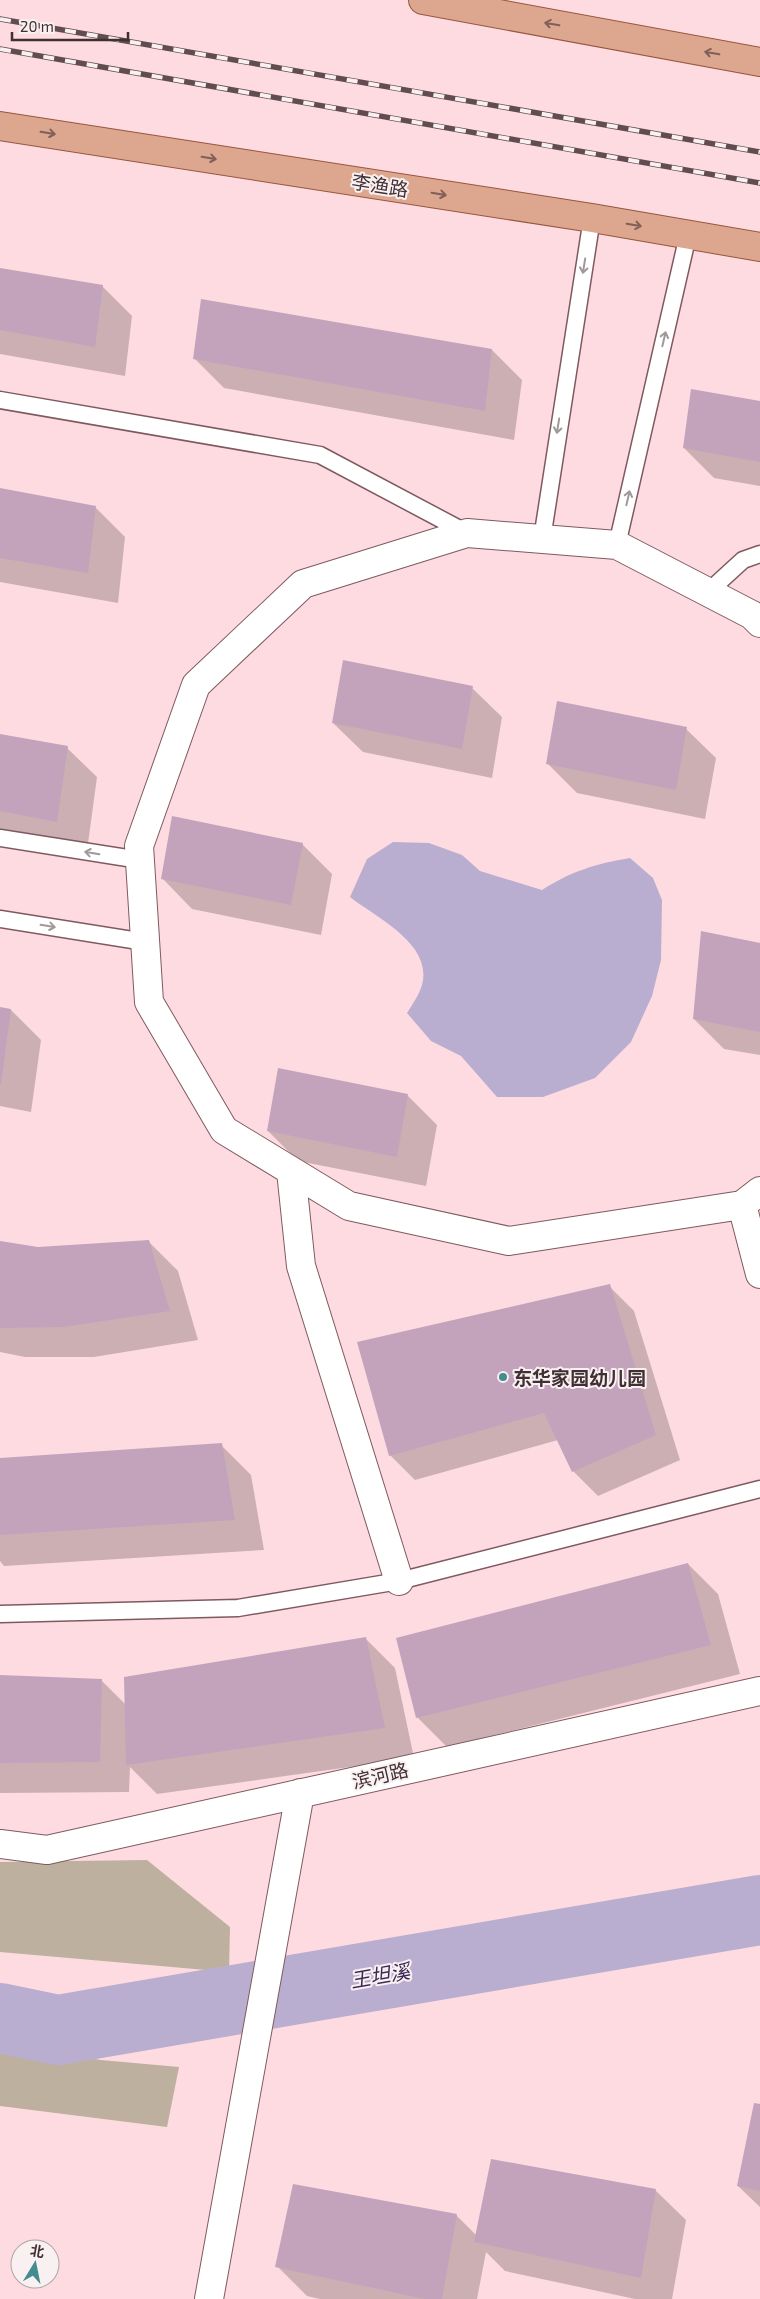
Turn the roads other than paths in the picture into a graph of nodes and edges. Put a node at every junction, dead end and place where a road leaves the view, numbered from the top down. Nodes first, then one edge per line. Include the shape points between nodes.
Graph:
1 (422, 0) edge
2 (760, 62) edge
3 (0, 126) edge
4 (592, 218) junction
5 (688, 235) junction
6 (760, 247) edge
7 (0, 400) edge
8 (467, 533) junction
9 (542, 539) junction
10 (617, 545) junction
11 (760, 554) edge
12 (708, 592) junction
13 (760, 622) edge
14 (0, 838) edge
15 (140, 860) junction
16 (0, 919) edge
17 (145, 942) junction
18 (291, 1171) junction
19 (751, 1198) edge
20 (760, 1274) edge
21 (760, 1489) edge
22 (399, 1581) junction
23 (0, 1614) edge
24 (760, 1691) edge
25 (300, 1793) junction
26 (0, 1844) edge
27 (209, 2299) edge

2 -> 1 main road
3 -> 4 main road, 李渔路
4 -> 5 main road, 李渔路
4 -> 9 lane
5 - 6 main road, 李渔路
10 -> 5 lane
7 - 8 lane via 320,456
8 - 9 street
8 - 15 street via 303,584 196,685 139,846
9 - 10 street
10 - 12 street
11 - 12 lane via 743,560
12 - 13 street
15 -> 14 lane
15 - 17 street
16 -> 17 lane
17 - 18 street via 149,1002 224,1130
18 - 19 street via 349,1206 509,1240
18 - 22 street via 301,1266
19 - 20 street
21 - 22 lane
22 - 23 lane via 238,1608
24 - 25 street, 滨河路
25 - 26 street, 滨河路 via 47,1850
25 - 27 street

